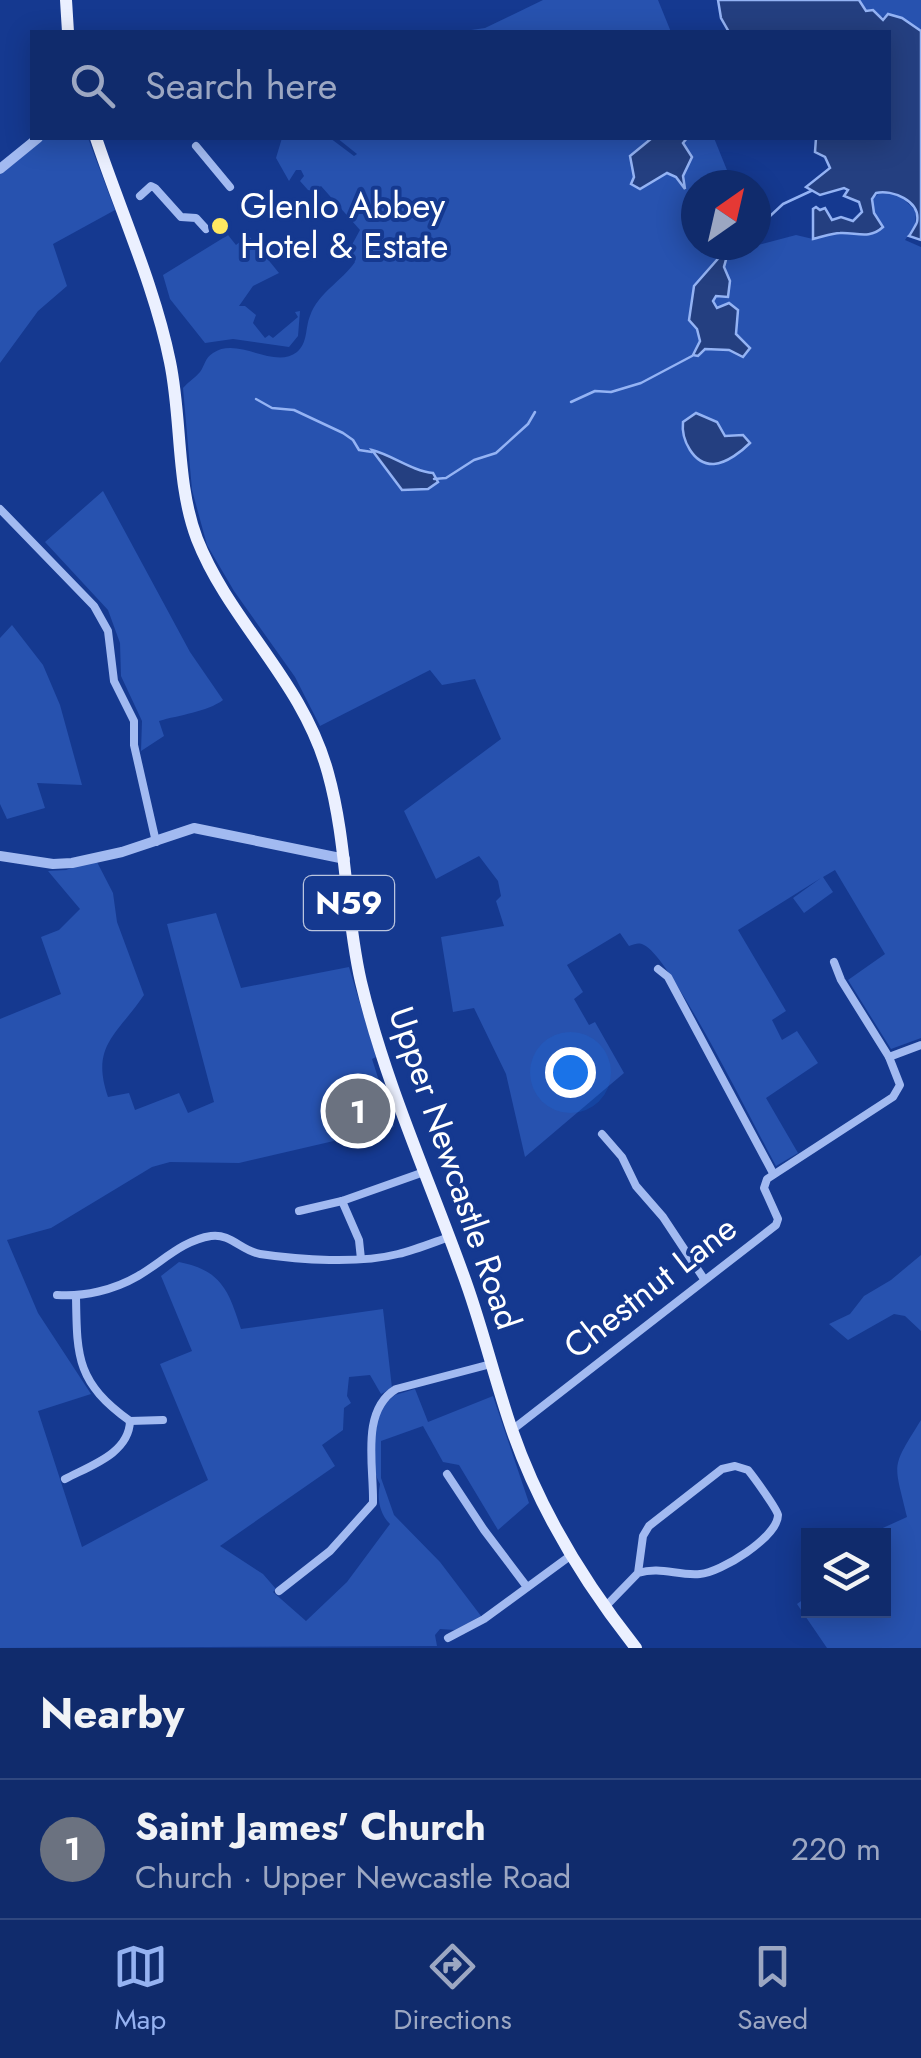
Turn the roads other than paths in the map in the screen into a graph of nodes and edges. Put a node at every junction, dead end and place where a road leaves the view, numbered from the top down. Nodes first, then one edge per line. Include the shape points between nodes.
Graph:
1 (66, 0) edge
2 (68, 30) edge
3 (36, 140) edge
4 (97, 140) edge
5 (196, 146) dead end
6 (0, 169) edge
7 (147, 176) dead end
8 (151, 186) junction
9 (230, 187) dead end
10 (140, 196) dead end
11 (206, 229) dead end
12 (0, 508) edge
13 (156, 842) junction
14 (0, 856) edge
15 (345, 858) junction
16 (834, 962) dead end
17 (658, 969) dead end
18 (921, 1045) edge
19 (889, 1057) junction
20 (602, 1134) dead end
21 (424, 1172) junction
22 (773, 1173) junction
23 (342, 1200) junction
24 (299, 1211) dead end
25 (449, 1237) junction
26 (361, 1259) junction
27 (704, 1279) junction
28 (57, 1294) dead end
29 (76, 1296) junction
30 (491, 1364) junction
31 (164, 1420) dead end
32 (130, 1421) junction
33 (512, 1430) junction
34 (71, 1464) dead end
35 (76, 1474) junction
36 (447, 1474) dead end
37 (65, 1480) dead end
38 (570, 1556) junction
39 (638, 1573) junction
40 (527, 1587) junction
41 (280, 1591) dead end
42 (605, 1607) junction
43 (448, 1638) dead end
44 (636, 1648) edge

1 - 2 main road
3 - 6 street
4 - 15 main road, Upper Newcastle Road / N59 via 164,338 193,527 218,578 287,681 323,755
5 - 9 street
7 - 8 street
8 - 10 street
8 - 11 street via 179,216 196,218
12 - 13 street via 105,623 114,680 134,721
13 - 14 street via 62,864
13 - 15 street via 202,828
15 - 21 main road, Upper Newcastle Road / N59 via 360,980
16 - 19 street
17 - 22 street, Chestnut Lane
18 - 19 street
19 - 22 street via 900,1085 892,1097
20 - 27 street
21 - 23 street
21 - 25 main road, Upper Newcastle Road / N59
22 - 27 street, Chestnut Lane via 764,1188 778,1222
23 - 24 street
23 - 26 street
25 - 26 street
25 - 30 main road, Upper Newcastle Road / N59
26 - 29 street via 254,1253 215,1236 185,1245 131,1280
27 - 33 street, Chestnut Lane
28 - 29 street
29 - 32 street via 81,1368
30 - 33 main road, Upper Newcastle Road / N59
30 - 41 street via 384,1396 374,1426 373,1503 330,1551
31 - 32 street
32 - 35 street via 114,1452
33 - 38 main road, Upper Newcastle Road / N59
34 - 35 street
35 - 37 street
36 - 40 street
38 - 40 street
38 - 42 main road, Upper Newcastle Road / N59
39 - 39 street via 648,1526 722,1469 748,1470 776,1508 769,1534 712,1571
39 - 42 street
40 - 43 street
42 - 44 main road, Upper Newcastle Road / N59

